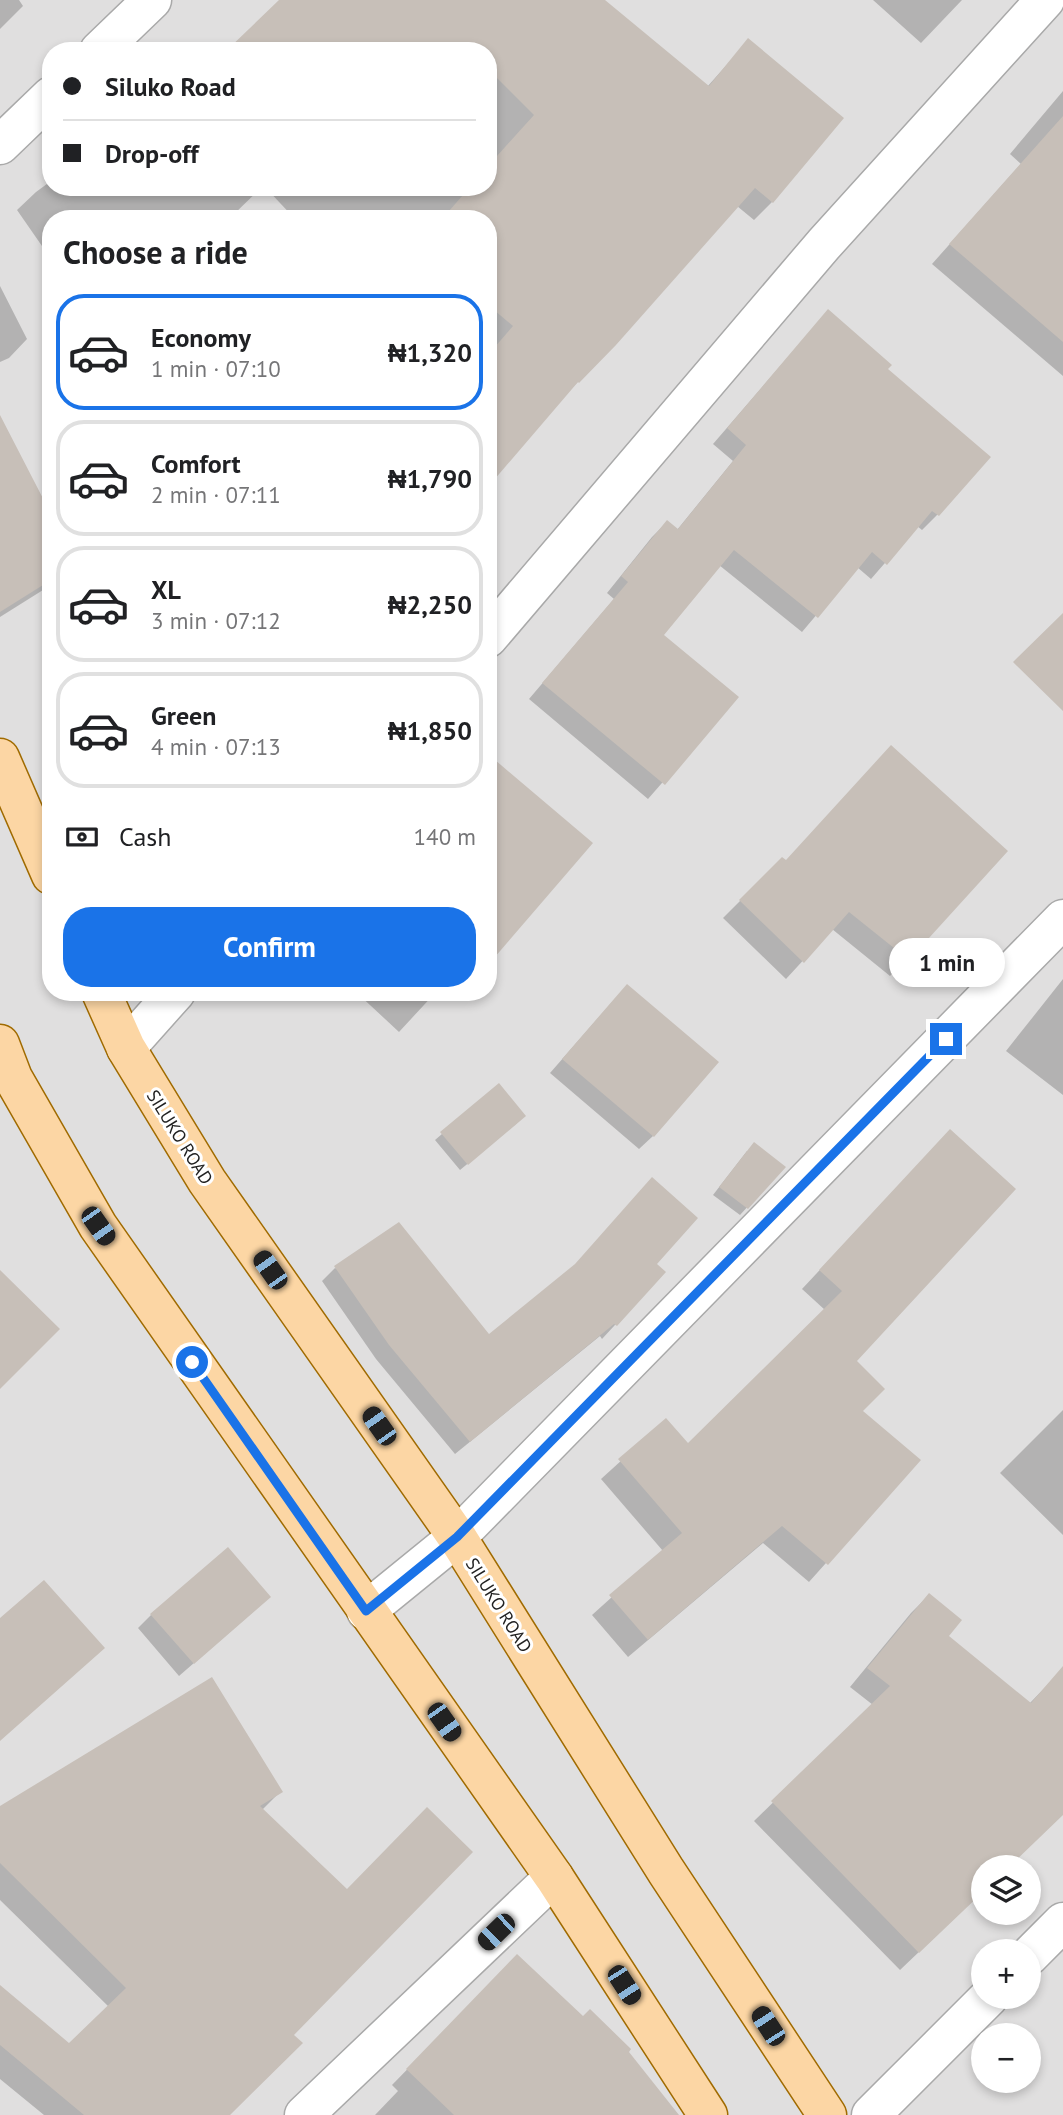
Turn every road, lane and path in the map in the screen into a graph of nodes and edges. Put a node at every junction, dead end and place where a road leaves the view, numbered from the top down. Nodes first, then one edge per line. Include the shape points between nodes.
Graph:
1 (152, 0) edge
2 (1045, 0) edge
3 (108, 42) edge
4 (42, 105) edge
5 (0, 145) edge
6 (497, 627) edge
7 (0, 758) edge
8 (42, 854) edge
9 (1063, 919) edge
10 (105, 1001) edge
11 (168, 1001) edge
12 (125, 1048) junction
13 (4, 1070) edge
14 (457, 1537) junction
15 (366, 1611) junction
16 (554, 1877) junction
17 (1063, 1922) edge
18 (1041, 1944) edge
19 (977, 2009) edge
20 (304, 2115) edge
21 (708, 2115) edge
22 (827, 2115) edge
23 (871, 2115) edge

1 - 3 street
2 - 6 street via 824,244
4 - 5 street
7 - 8 main road
9 - 14 street
10 - 12 main road, SILUKO ROAD
11 - 12 street
12 - 14 main road, SILUKO ROAD via 207,1181
13 - 15 main road via 98,1226
14 - 15 street
14 - 22 main road, SILUKO ROAD via 666,1871
15 - 16 main road
16 - 20 street
16 - 21 main road
17 - 18 street
19 - 23 street

